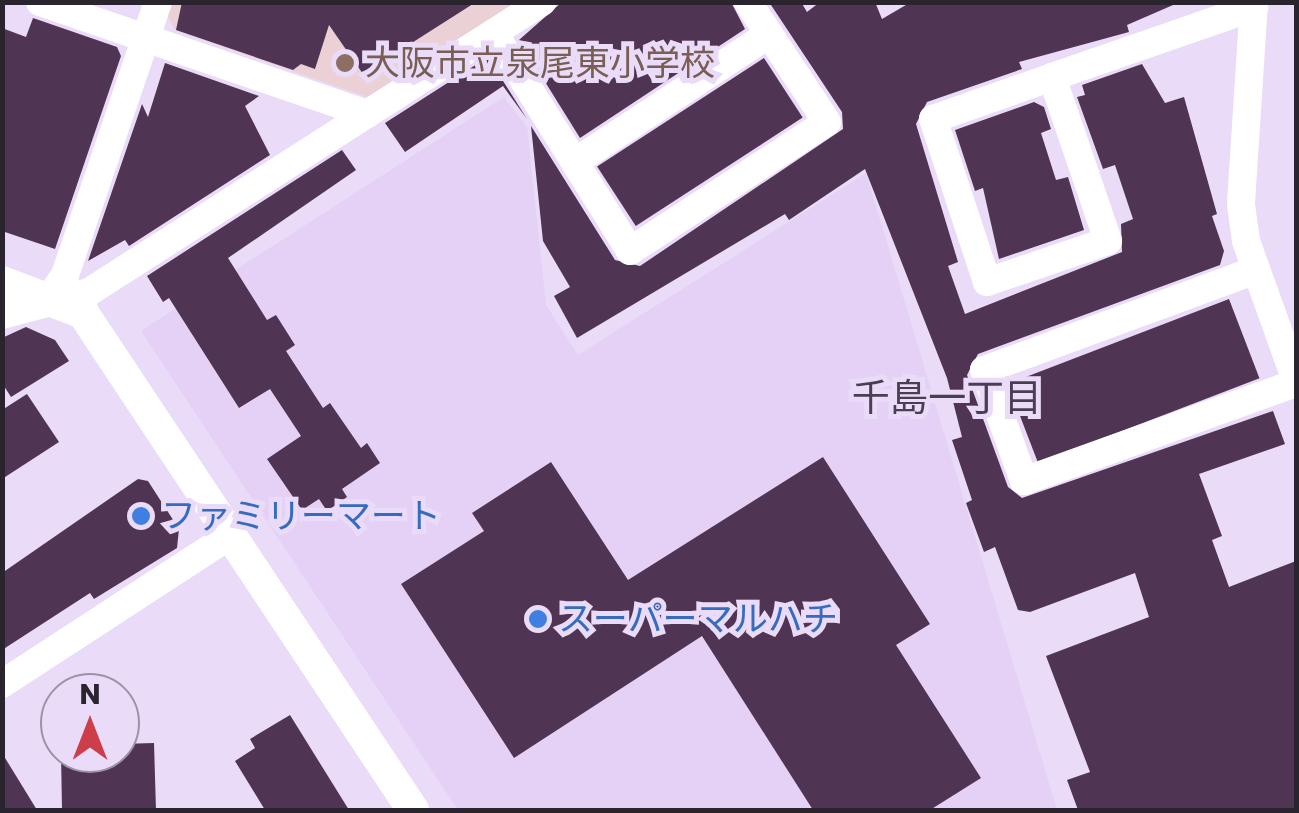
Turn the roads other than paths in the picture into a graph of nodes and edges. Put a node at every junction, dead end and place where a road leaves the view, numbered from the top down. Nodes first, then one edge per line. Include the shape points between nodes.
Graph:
1 (40, 2) edge
2 (158, 2) edge
3 (542, 2) edge
4 (748, 2) edge
5 (1254, 5) edge
6 (494, 33) junction
7 (769, 34) junction
8 (146, 38) junction
9 (1052, 77) junction
10 (367, 114) junction
11 (578, 160) junction
12 (1256, 270) junction
13 (2, 282) edge
14 (49, 298) junction
15 (2, 315) edge
16 (1296, 382) edge
17 (230, 536) junction
18 (2, 684) edge
19 (414, 810) edge

1 - 8 street
2 - 8 street
3 - 6 street
4 - 7 street
5 - 9 street
5 - 12 street via 1241,171 1246,241
6 - 10 street
6 - 11 street
7 - 11 street
7 - 11 street via 826,122 630,250
8 - 10 street
8 - 14 street via 65,274
9 - 9 street via 1108,241 987,282 932,119
10 - 14 street via 88,292
12 - 16 street
12 - 16 street via 984,370 1024,481
13 - 14 street
14 - 15 street
14 - 17 street via 83,313
17 - 18 street
17 - 19 street

